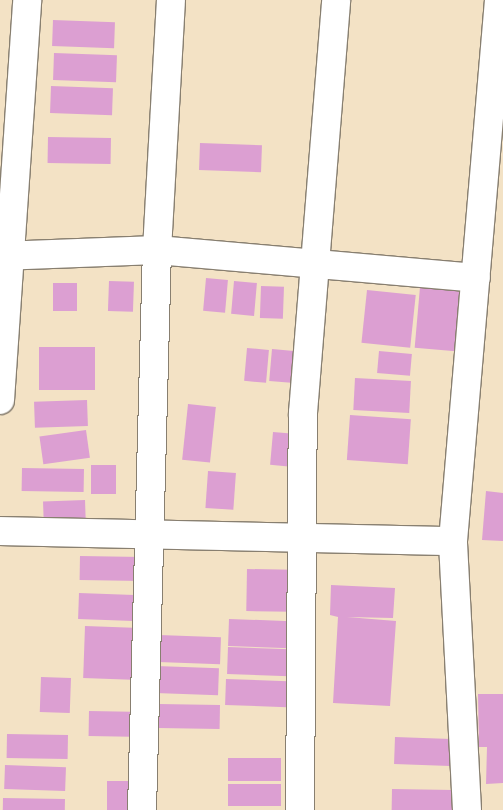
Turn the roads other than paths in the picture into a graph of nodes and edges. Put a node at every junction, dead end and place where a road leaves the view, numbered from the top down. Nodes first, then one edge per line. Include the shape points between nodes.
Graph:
1 (27, 0) edge
2 (171, 0) edge
3 (336, 0) edge
4 (499, 0) edge
5 (157, 250) junction
6 (5, 256) edge
7 (312, 267) junction
8 (476, 278) junction
9 (0, 400) edge
10 (0, 531) edge
11 (153, 536) junction
12 (304, 539) junction
13 (453, 541) junction
14 (142, 810) edge
15 (300, 810) edge
16 (467, 810) edge

1 - 6 street
2 - 5 street
3 - 7 street
4 - 8 street
5 - 6 street
5 - 7 street
5 - 11 street
6 - 9 street
7 - 8 street
7 - 12 street via 303,413
8 - 13 street
10 - 11 street
11 - 12 street
11 - 14 street
12 - 13 street
12 - 15 street
13 - 16 street

